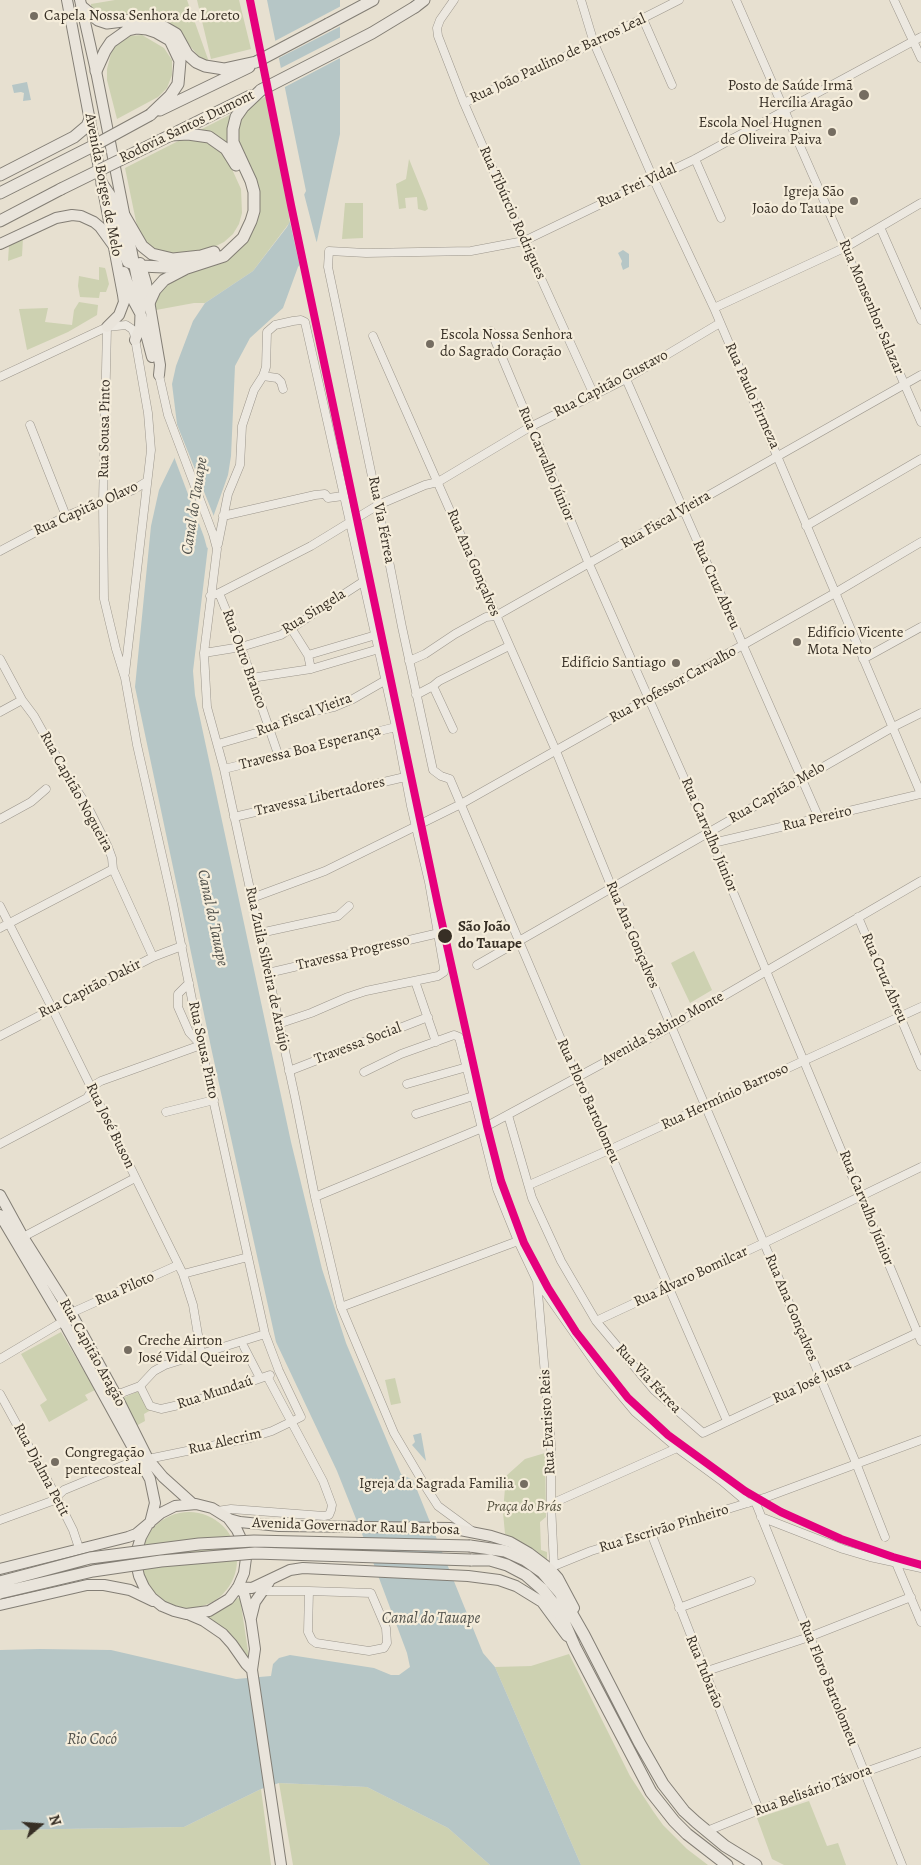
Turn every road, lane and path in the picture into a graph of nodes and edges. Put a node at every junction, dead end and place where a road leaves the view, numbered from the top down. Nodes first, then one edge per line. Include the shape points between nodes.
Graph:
1 (67, 0) edge
2 (373, 0) edge
3 (454, 0) edge
4 (581, 0) edge
5 (679, 0) edge
6 (736, 0) edge
7 (894, 0) edge
8 (82, 2) edge
9 (419, 4) edge
10 (643, 19) junction
11 (921, 37) edge
12 (913, 41) junction
13 (594, 43) junction
14 (180, 49) junction
15 (921, 58) edge
16 (256, 62) junction
17 (96, 71) junction
18 (672, 85) dead end
19 (262, 90) junction
20 (464, 103) junction
21 (785, 110) junction
22 (150, 115) junction
23 (90, 119) junction
24 (171, 135) junction
25 (233, 152) junction
26 (695, 159) junction
27 (0, 175) edge
28 (653, 178) junction
29 (102, 184) junction
30 (0, 193) edge
31 (921, 203) edge
32 (124, 214) junction
33 (721, 218) dead end
34 (0, 221) edge
35 (880, 228) junction
36 (524, 241) junction
37 (0, 244) edge
38 (846, 247) junction
39 (116, 249) junction
40 (329, 251) joint
41 (118, 266) junction
42 (138, 266) junction
43 (188, 268) junction
44 (149, 303) junction
45 (714, 308) junction
46 (141, 315) junction
47 (921, 320) edge
48 (720, 323) junction
49 (107, 327) junction
50 (491, 331) dead end
51 (373, 336) dead end
52 (135, 340) junction
53 (159, 374) junction
54 (921, 375) edge
55 (263, 376) junction
56 (0, 377) edge
57 (626, 379) junction
58 (904, 384) junction
59 (283, 389) dead end
60 (594, 395) junction
61 (921, 422) edge
62 (30, 425) dead end
63 (530, 427) junction
64 (777, 456) junction
65 (921, 459) edge
66 (146, 482) junction
67 (438, 482) junction
68 (343, 496) junction
69 (103, 502) junction
70 (378, 504) junction
71 (683, 510) junction
72 (66, 516) junction
73 (223, 516) junction
74 (351, 522) junction
75 (806, 526) junction
76 (921, 542) edge
77 (217, 549) junction
78 (0, 551) edge
79 (589, 564) junction
80 (364, 581) junction
81 (219, 593) junction
82 (835, 593) junction
83 (210, 596) junction
84 (496, 616) junction
85 (921, 627) edge
86 (291, 628) junction
87 (376, 635) junction
88 (509, 646) junction
89 (743, 646) junction
90 (241, 647) junction
91 (379, 649) junction
92 (204, 653) junction
93 (308, 655) junction
94 (0, 659) edge
95 (864, 659) junction
96 (409, 661) junction
97 (311, 669) junction
98 (125, 678) junction
99 (251, 678) junction
100 (386, 680) junction
101 (433, 686) junction
102 (416, 694) junction
103 (650, 698) junction
104 (22, 700) junction
105 (0, 712) edge
106 (921, 713) edge
107 (396, 727) junction
108 (892, 727) junction
109 (270, 729) junction
110 (453, 729) dead end
111 (218, 744) junction
112 (556, 751) junction
113 (278, 754) junction
114 (224, 769) junction
115 (405, 777) junction
116 (450, 779) joint
117 (802, 779) junction
118 (46, 789) dead end
119 (921, 794) edge
120 (461, 804) junction
121 (234, 817) junction
122 (819, 818) junction
123 (0, 819) edge
124 (419, 825) junction
125 (708, 832) junction
126 (713, 843) junction
127 (112, 869) junction
128 (921, 881) edge
129 (612, 888) junction
130 (252, 898) junction
131 (0, 906) edge
132 (349, 906) dead end
133 (858, 917) junction
134 (9, 923) junction
135 (0, 928) edge
136 (260, 933) junction
137 (439, 933) junction
138 (519, 940) junction
139 (182, 946) junction
140 (153, 957) junction
141 (477, 965) dead end
142 (767, 970) junction
143 (268, 972) junction
144 (415, 981) junction
145 (189, 983) junction
146 (921, 1007) edge
147 (52, 1008) junction
148 (428, 1016) junction
149 (900, 1017) junction
150 (278, 1024) junction
151 (672, 1026) junction
152 (0, 1036) edge
153 (436, 1042) junction
154 (202, 1044) junction
155 (805, 1060) junction
156 (921, 1066) edge
157 (467, 1067) junction
158 (289, 1071) junction
159 (364, 1072) dead end
160 (577, 1077) junction
161 (407, 1084) dead end
162 (93, 1090) junction
163 (473, 1096) junction
164 (214, 1100) junction
165 (705, 1105) junction
166 (166, 1112) dead end
167 (416, 1114) dead end
168 (508, 1115) junction
169 (481, 1129) junction
170 (0, 1144) edge
171 (609, 1150) junction
172 (921, 1167) edge
173 (136, 1178) junction
174 (528, 1185) junction
175 (0, 1195) edge
176 (861, 1195) junction
177 (315, 1197) junction
178 (0, 1215) edge
179 (23, 1237) junction
180 (518, 1241) junction
181 (764, 1243) junction
182 (248, 1257) junction
183 (178, 1265) junction
184 (183, 1274) junction
185 (536, 1279) junction
186 (668, 1286) junction
187 (341, 1307) junction
188 (71, 1313) junction
189 (596, 1321) junction
190 (62, 1322) junction
191 (919, 1331) edge
192 (265, 1334) junction
193 (921, 1341) edge
194 (244, 1347) dead end
195 (201, 1354) junction
196 (0, 1359) edge
197 (279, 1371) junction
198 (263, 1377) junction
199 (820, 1378) junction
200 (140, 1386) junction
201 (0, 1394) edge
202 (116, 1395) junction
203 (300, 1417) joint
204 (727, 1421) junction
205 (290, 1422) junction
206 (703, 1433) joint
207 (921, 1440) edge
208 (677, 1448) junction
209 (143, 1459) junction
210 (856, 1463) junction
211 (56, 1496) junction
212 (751, 1502) junction
213 (192, 1504) junction
214 (550, 1504) junction
215 (217, 1511) junction
216 (761, 1517) junction
217 (228, 1518) junction
218 (0, 1520) edge
219 (148, 1525) junction
220 (474, 1532) junction
221 (651, 1533) junction
222 (885, 1537) dead end
223 (80, 1548) junction
224 (896, 1563) junction
225 (552, 1568) junction
226 (921, 1568) edge
227 (0, 1569) edge
228 (273, 1578) junction
229 (751, 1581) dead end
230 (0, 1582) edge
231 (238, 1587) junction
232 (261, 1591) junction
233 (309, 1592) junction
234 (0, 1593) edge
235 (911, 1597) junction
236 (0, 1605) edge
237 (162, 1606) junction
238 (679, 1608) junction
239 (919, 1612) edge
240 (186, 1614) junction
241 (250, 1621) junction
242 (921, 1622) edge
243 (584, 1635) junction
244 (809, 1637) junction
245 (575, 1648) junction
246 (252, 1670) junction
247 (704, 1672) junction
248 (921, 1752) edge
249 (864, 1772) junction
250 (759, 1810) junction
251 (707, 1831) junction
252 (281, 1865) edge
253 (727, 1865) edge
254 (756, 1865) edge
255 (902, 1865) edge

1 - 23 main road, Avenida Borges de Melo
2 - 16 highway, Rodovia Santos Dumont, bridge
3 - 20 street, Rua Tibúrcio Rodrigues via 437,28
4 - 13 street, Rua Paulo Firmeza
5 - 10 street, Rua João Paulino de Barros Leal
6 - 21 street, Rua Monsenhor Salazar
7 - 12 street
8 - 14 highway via 98,20 107,23 139,19 157,23 176,34
8 - 17 main road, Avenida Borges de Melo
9 - 19 highway, Rodovia Santos Dumont, bridge via 372,33
10 - 13 street, Rua João Paulino de Barros Leal
10 - 18 street
11 - 12 street, Rua Frei Vidal
12 - 15 street
12 - 21 street, Rua Frei Vidal
13 - 20 street, Rua João Paulino de Barros Leal
13 - 28 street, Rua Paulo Firmeza
14 - 16 highway via 196,62 215,69
14 - 17 highway via 156,32 137,28 128,30 111,42
14 - 22 highway via 178,84
16 - 22 highway, Rodovia Santos Dumont via 246,70
17 - 32 main road, Avenida Borges de Melo
19 - 24 highway, Rodovia Santos Dumont
19 - 25 highway via 236,117
20 - 36 street, Rua Tibúrcio Rodrigues
21 - 26 street, Rua Frei Vidal
21 - 38 street, Rua Monsenhor Salazar
22 - 30 highway, Rodovia Santos Dumont, bridge
23 - 27 highway via 74,137
23 - 29 main road, Avenida Borges de Melo
24 - 25 highway via 209,137
24 - 34 highway, Rodovia Santos Dumont, bridge
25 - 32 highway via 248,201 247,212 238,234 221,250 201,256 159,257 142,246
25 - 43 highway via 254,192 254,211 248,230 224,256
26 - 28 street, Rua Frei Vidal
26 - 33 street
28 - 36 street, Rua Frei Vidal
28 - 45 street, Rua Paulo Firmeza
29 - 39 main road, Avenida Borges de Melo
29 - 42 highway via 111,197 125,257
31 - 35 street
32 - 42 main road, Avenida Borges de Melo
35 - 38 street
35 - 47 street
36 - 40 street, Rua Frei Vidal via 471,251
36 - 60 street, Rua Tibúrcio Rodrigues
37 - 39 main road via 56,218 72,215 100,226
38 - 45 street
38 - 58 street, Rua Monsenhor Salazar
39 - 41 main road, Avenida Borges de Melo
40 - 70 street, Rua Via Férrea via 328,266
41 - 46 main road via 126,275
41 - 49 main road, Avenida Borges de Melo via 124,302 119,315
42 - 43 highway
42 - 44 main road via 146,283
42 - 46 main road, Avenida Borges de Melo
43 - 44 highway via 164,280
44 - 53 main road
45 - 48 street, Rua Paulo Firmeza
46 - 52 main road, Avenida Borges de Melo
46 - 53 main road
48 - 57 street, Rua Capitão Gustavo
48 - 64 street, Rua Paulo Firmeza
49 - 52 street via 121,324 130,327
49 - 56 street
49 - 69 street, Rua Sousa Pinto
50 - 63 street, Rua Carvalho Júnior
51 - 67 street, Rua Ana Gonçalves
52 - 66 street, Avenida Borges de Melo via 150,434
53 - 77 street, Rua Zuila Silveira de Araújo via 175,436
54 - 58 street, Rua Fiscal Vieira
55 - 59 street via 277,378
55 - 68 street, Rua Via Férrea via 267,332 275,325 305,322
55 - 73 street via 254,390 242,426 240,465
57 - 60 street, Rua Capitão Gustavo
57 - 71 street, Rua Cruz Abreu
58 - 61 street, Rua Monsenhor Salazar
58 - 64 street, Rua Fiscal Vieira
60 - 63 street, Rua Capitão Gustavo
62 - 72 street
63 - 67 street, Rua Capitão Gustavo
63 - 79 street, Rua Carvalho Júnior
64 - 71 street, Rua Fiscal Vieira
64 - 75 street, Rua Paulo Firmeza
65 - 75 street
66 - 69 street, Rua Capitão Olavo
66 - 98 street, Rua Sousa Pinto
67 - 70 street, Rua Capitão Gustavo
67 - 84 street, Rua Ana Gonçalves
68 - 73 street via 328,498 325,494 315,495
68 - 74 street, Rua Via Férrea
69 - 72 street, Rua Capitão Olavo
69 - 98 street, Rua Sousa Pinto via 104,599
70 - 74 street, Rua Capitão Gustavo
70 - 96 street, Rua Via Férrea
71 - 79 street, Rua Fiscal Vieira
71 - 89 street, Rua Cruz Abreu
72 - 78 street, Rua Capitão Olavo
73 - 77 street
74 - 80 street, Rua Via Férrea
74 - 81 street, Rua Capitão Gustavo via 312,546
75 - 82 street, Rua Paulo Firmeza
76 - 82 street, Rua Professor Carvalho
77 - 83 street, Rua Zuila Silveira de Araújo
79 - 84 street, Rua Fiscal Vieira
79 - 103 street, Rua Carvalho Júnior
80 - 86 street, Rua Singela
80 - 87 street, Rua Via Férrea
81 - 83 street, Rua Capitão Gustavo
81 - 90 street, Rua Ouro Branco
82 - 89 street, Rua Professor Carvalho
82 - 95 street, Rua Paulo Firmeza
83 - 92 street, Rua Zuila Silveira de Araújo
84 - 88 street, Rua Ana Gonçalves
84 - 96 street, Rua Fiscal Vieira via 470,625
85 - 95 street
86 - 90 street, Rua Singela via 281,635
86 - 93 street
87 - 91 street, Rua Via Férrea
87 - 93 street
88 - 101 street
88 - 112 street, Rua Ana Gonçalves
89 - 103 street, Rua Professor Carvalho
89 - 117 street, Rua Cruz Abreu
90 - 92 street, Rua Singela
90 - 99 street, Rua Ouro Branco
91 - 97 street
91 - 100 street, Rua Via Férrea
92 - 111 street, Rua Zuila Silveira de Araújo via 207,707
93 - 97 street
94 - 104 street, Rua Capitão Nogueira
95 - 108 street, Rua Paulo Firmeza
96 - 102 street, Rua Via Férrea
97 - 99 street
98 - 139 street, Rua Sousa Pinto
99 - 109 street, Rua Ouro Branco
100 - 107 street, Rua Via Férrea
100 - 109 street, Rua Fiscal Vieira via 353,699 306,713
101 - 102 street
101 - 110 street
102 - 116 street, Rua Via Férrea via 433,770
103 - 112 street, Rua Professor Carvalho
103 - 125 street, Rua Carvalho Júnior
104 - 105 street
104 - 127 street, Rua Capitão Nogueira via 88,807 108,846
106 - 108 street, Rua Capitão Melo
107 - 113 street, Travessa Boa Esperança
107 - 115 street, Rua Via Férrea
108 - 117 street, Rua Capitão Melo
108 - 119 street, Rua Paulo Firmeza
109 - 111 street, Rua Fiscal Vieira
109 - 113 street, Rua Ouro Branco
111 - 114 street, Rua Zuila Silveira de Araújo
112 - 120 street, Rua Professor Carvalho
112 - 129 street, Rua Ana Gonçalves
113 - 114 street, Travessa Boa Esperança
114 - 121 street, Rua Zuila Silveira de Araújo
115 - 121 street, Travessa Libertadores
115 - 124 street, Rua Via Férrea
116 - 120 street, Rua Floro Bartolomeu
117 - 122 street, Rua Cruz Abreu
117 - 125 street, Rua Capitão Melo
118 - 123 street via 31,802
119 - 122 street, Rua Pereiro
120 - 124 street, Rua Professor Carvalho
120 - 138 street, Rua Floro Bartolomeu
121 - 130 street, Rua Zuila Silveira de Araújo
122 - 126 street, Rua Pereiro
124 - 130 street via 325,871
124 - 137 street, Rua Via Férrea
125 - 126 street, Rua Carvalho Júnior
125 - 129 street, Rua Capitão Melo
126 - 142 street, Rua Carvalho Júnior
127 - 134 street
127 - 140 street, Rua Capitão Nogueira
128 - 133 street, Avenida Sabino Monte
129 - 138 street, Rua Capitão Melo
129 - 151 street, Rua Ana Gonçalves
130 - 136 street, Rua Zuila Silveira de Araújo
131 - 134 street, Rua José Buson
132 - 136 street via 338,916
133 - 142 street, Avenida Sabino Monte
133 - 149 street, Rua Cruz Abreu
134 - 135 street
134 - 147 street, Rua José Buson
136 - 143 street, Rua Zuila Silveira de Araújo
137 - 143 street, Travessa Progresso
137 - 144 street, Rua Via Férrea via 444,972
138 - 141 street, Rua Capitão Melo
138 - 160 street, Rua Floro Bartolomeu
139 - 140 street, Rua Capitão Dakir
139 - 145 street, Rua Sousa Pinto
140 - 147 street, Rua Capitão Dakir
142 - 151 street, Avenida Sabino Monte
142 - 155 street, Rua Carvalho Júnior
143 - 150 street, Rua Zuila Silveira de Araújo
144 - 148 street
144 - 150 street via 366,991
145 - 154 street, Rua Sousa Pinto
145 - 154 street via 178,994 178,1007 189,1032
146 - 149 street, Rua Hermínio Barroso
147 - 152 street, Rua Capitão Dakir
147 - 162 street, Rua José Buson
148 - 153 street
148 - 158 street, Travessa Social
149 - 155 street, Rua Hermínio Barroso
149 - 156 street, Rua Cruz Abreu
150 - 158 street, Rua Zuila Silveira de Araújo
151 - 160 street, Avenida Sabino Monte
151 - 165 street, Rua Ana Gonçalves
153 - 157 street via 457,1035
153 - 159 street
154 - 162 street via 101,1081
154 - 164 street, Rua Sousa Pinto
155 - 165 street, Rua Hermínio Barroso
155 - 176 street, Rua Carvalho Júnior
157 - 161 street
157 - 163 street
158 - 177 street, Rua Zuila Silveira de Araújo
160 - 168 street, Avenida Sabino Monte
160 - 171 street, Rua Floro Bartolomeu
162 - 170 street via 87,1098
162 - 173 street, Rua José Buson
163 - 167 street
163 - 169 street
164 - 166 street
164 - 182 street, Rua Sousa Pinto
165 - 171 street, Rua Hermínio Barroso
165 - 181 street, Rua Ana Gonçalves
168 - 169 street, Avenida Sabino Monte
168 - 174 street, Rua Via Férrea
169 - 177 street, Avenida Sabino Monte
169 - 180 street, Rua Via Férrea via 497,1189
171 - 174 street, Rua Hermínio Barroso
171 - 186 street, Rua Floro Bartolomeu
172 - 176 street, Rua Álvaro Bomilcar
173 - 179 street
173 - 183 street, Rua José Buson
174 - 189 street, Rua Via Férrea via 561,1261
175 - 179 main road, Rua Capitão Aragão
176 - 181 street, Rua Álvaro Bomilcar
176 - 191 street, Rua Carvalho Júnior
177 - 187 street, Rua Zuila Silveira de Araújo
178 - 190 main road, Rua Capitão Aragão
179 - 188 main road, Rua Capitão Aragão
180 - 185 street, Rua Via Férrea
180 - 187 street
181 - 186 street, Rua Álvaro Bomilcar
181 - 199 street, Rua Ana Gonçalves
182 - 184 street
182 - 192 street, Rua Sousa Pinto
183 - 184 street, Rua José Buson
183 - 188 street, Rua Piloto
184 - 195 street, Rua José Buson via 191,1297
185 - 208 street, Rua Via Férrea via 634,1412
185 - 214 street, Rua Evaristo Reis via 551,1445
186 - 189 street, Rua Álvaro Bomilcar
186 - 204 street, Rua Floro Bartolomeu
187 - 220 street, Rua Zuila Silveira de Araújo via 394,1433 426,1489 438,1506
188 - 202 main road, Rua Capitão Aragão
189 - 206 street, Rua Via Férrea via 654,1390
190 - 196 street
190 - 209 main road, Rua Capitão Aragão
191 - 193 street, Rua Carvalho Júnior
191 - 199 street, Rua José Justa
192 - 195 street
192 - 197 street, Rua Sousa Pinto
194 - 198 street
195 - 200 street via 158,1368
197 - 198 street, Rua Mundaú
197 - 203 street, Rua Sousa Pinto
198 - 200 street, Rua Mundaú via 192,1402 161,1409 150,1406
198 - 205 street
199 - 204 street, Rua José Justa
199 - 210 street, Rua Ana Gonçalves
200 - 202 street
201 - 211 street, Rua Djalma Petit
202 - 209 main road, Rua Capitão Aragão
203 - 205 street, Rua Alecrim
204 - 206 street, Rua José Justa
205 - 209 street, Rua Alecrim via 250,1438
205 - 215 street via 323,1481 332,1505 329,1515
207 - 210 street, Rua Escrivão Pinheiro
208 - 212 street, Rua Via Férrea
208 - 214 street
209 - 211 street, Rua Alecrim
209 - 213 main road, Rua Capitão Aragão
209 - 219 main road, Rua Capitão Aragão via 155,1503
210 - 212 street, Rua Escrivão Pinheiro
210 - 222 street, Rua Ana Gonçalves
211 - 218 street, Rua Alecrim via 52,1501
211 - 223 street, Rua Djalma Petit
212 - 216 street, Rua Floro Bartolomeu
212 - 221 street, Rua Escrivão Pinheiro
213 - 215 main road, Avenida Governador Raul Barbosa
213 - 219 main road, Avenida Governador Raul Barbosa via 175,1506
214 - 225 street, Rua Evaristo Reis
215 - 217 main road, Avenida Governador Raul Barbosa
216 - 224 street via 843,1549
216 - 244 street, Rua Floro Bartolomeu
217 - 220 main road, Avenida Governador Raul Barbosa via 279,1526 450,1528
217 - 231 main road, Avenida Governador Raul Barbosa via 243,1543 246,1558
219 - 223 main road, Avenida Governador Raul Barbosa via 128,1537
219 - 237 main road, Avenida Governador Raul Barbosa via 137,1550 138,1569 144,1587
220 - 225 main road, Avenida Governador Raul Barbosa via 510,1542
221 - 225 street, Rua Escrivão Pinheiro via 591,1551
221 - 238 street, Rua Tubarão
223 - 227 main road, Avenida Governador Raul Barbosa
224 - 226 street
224 - 235 street
225 - 243 main road, Avenida Governador Raul Barbosa via 566,1590
228 - 231 main road, Avenida Governador Raul Barbosa via 252,1588
228 - 232 main road
228 - 245 main road, Avenida Governador Raul Barbosa via 304,1568 498,1580 516,1586 542,1602
229 - 238 street
230 - 243 highway, Avenida Governador Raul Barbosa, bridge via 90,1558 200,1544 254,1541 470,1546 505,1551 542,1572 560,1593
231 - 240 main road, Avenida Governador Raul Barbosa via 220,1606 210,1611
231 - 241 main road via 244,1593
232 - 233 street
232 - 241 main road
233 - 233 street via 308,1632 316,1643 369,1651 380,1650 387,1644 386,1628 372,1593
234 - 245 highway, Avenida Governador Raul Barbosa, bridge via 93,1571 220,1556 255,1554 490,1560 526,1575 542,1589 554,1604
235 - 239 street
235 - 244 street
236 - 237 main road, Avenida Governador Raul Barbosa via 104,1585 130,1590
237 - 240 main road, Avenida Governador Raul Barbosa
238 - 247 street, Rua Tubarão
239 - 242 street
240 - 246 main road via 223,1634
241 - 246 main road via 255,1649
243 - 251 highway, Avenida Governador Raul Barbosa via 663,1784 684,1811
244 - 247 street
244 - 249 street, Rua Floro Bartolomeu
245 - 253 highway, Avenida Governador Raul Barbosa via 651,1792 687,1834
246 - 252 main road
247 - 250 street, Rua Tubarão
248 - 249 street, Rua Belisário Távora
249 - 250 street, Rua Belisário Távora
249 - 255 street, Rua Floro Bartolomeu
250 - 251 street, Rua Belisário Távora
251 - 254 highway, Avenida Governador Raul Barbosa

